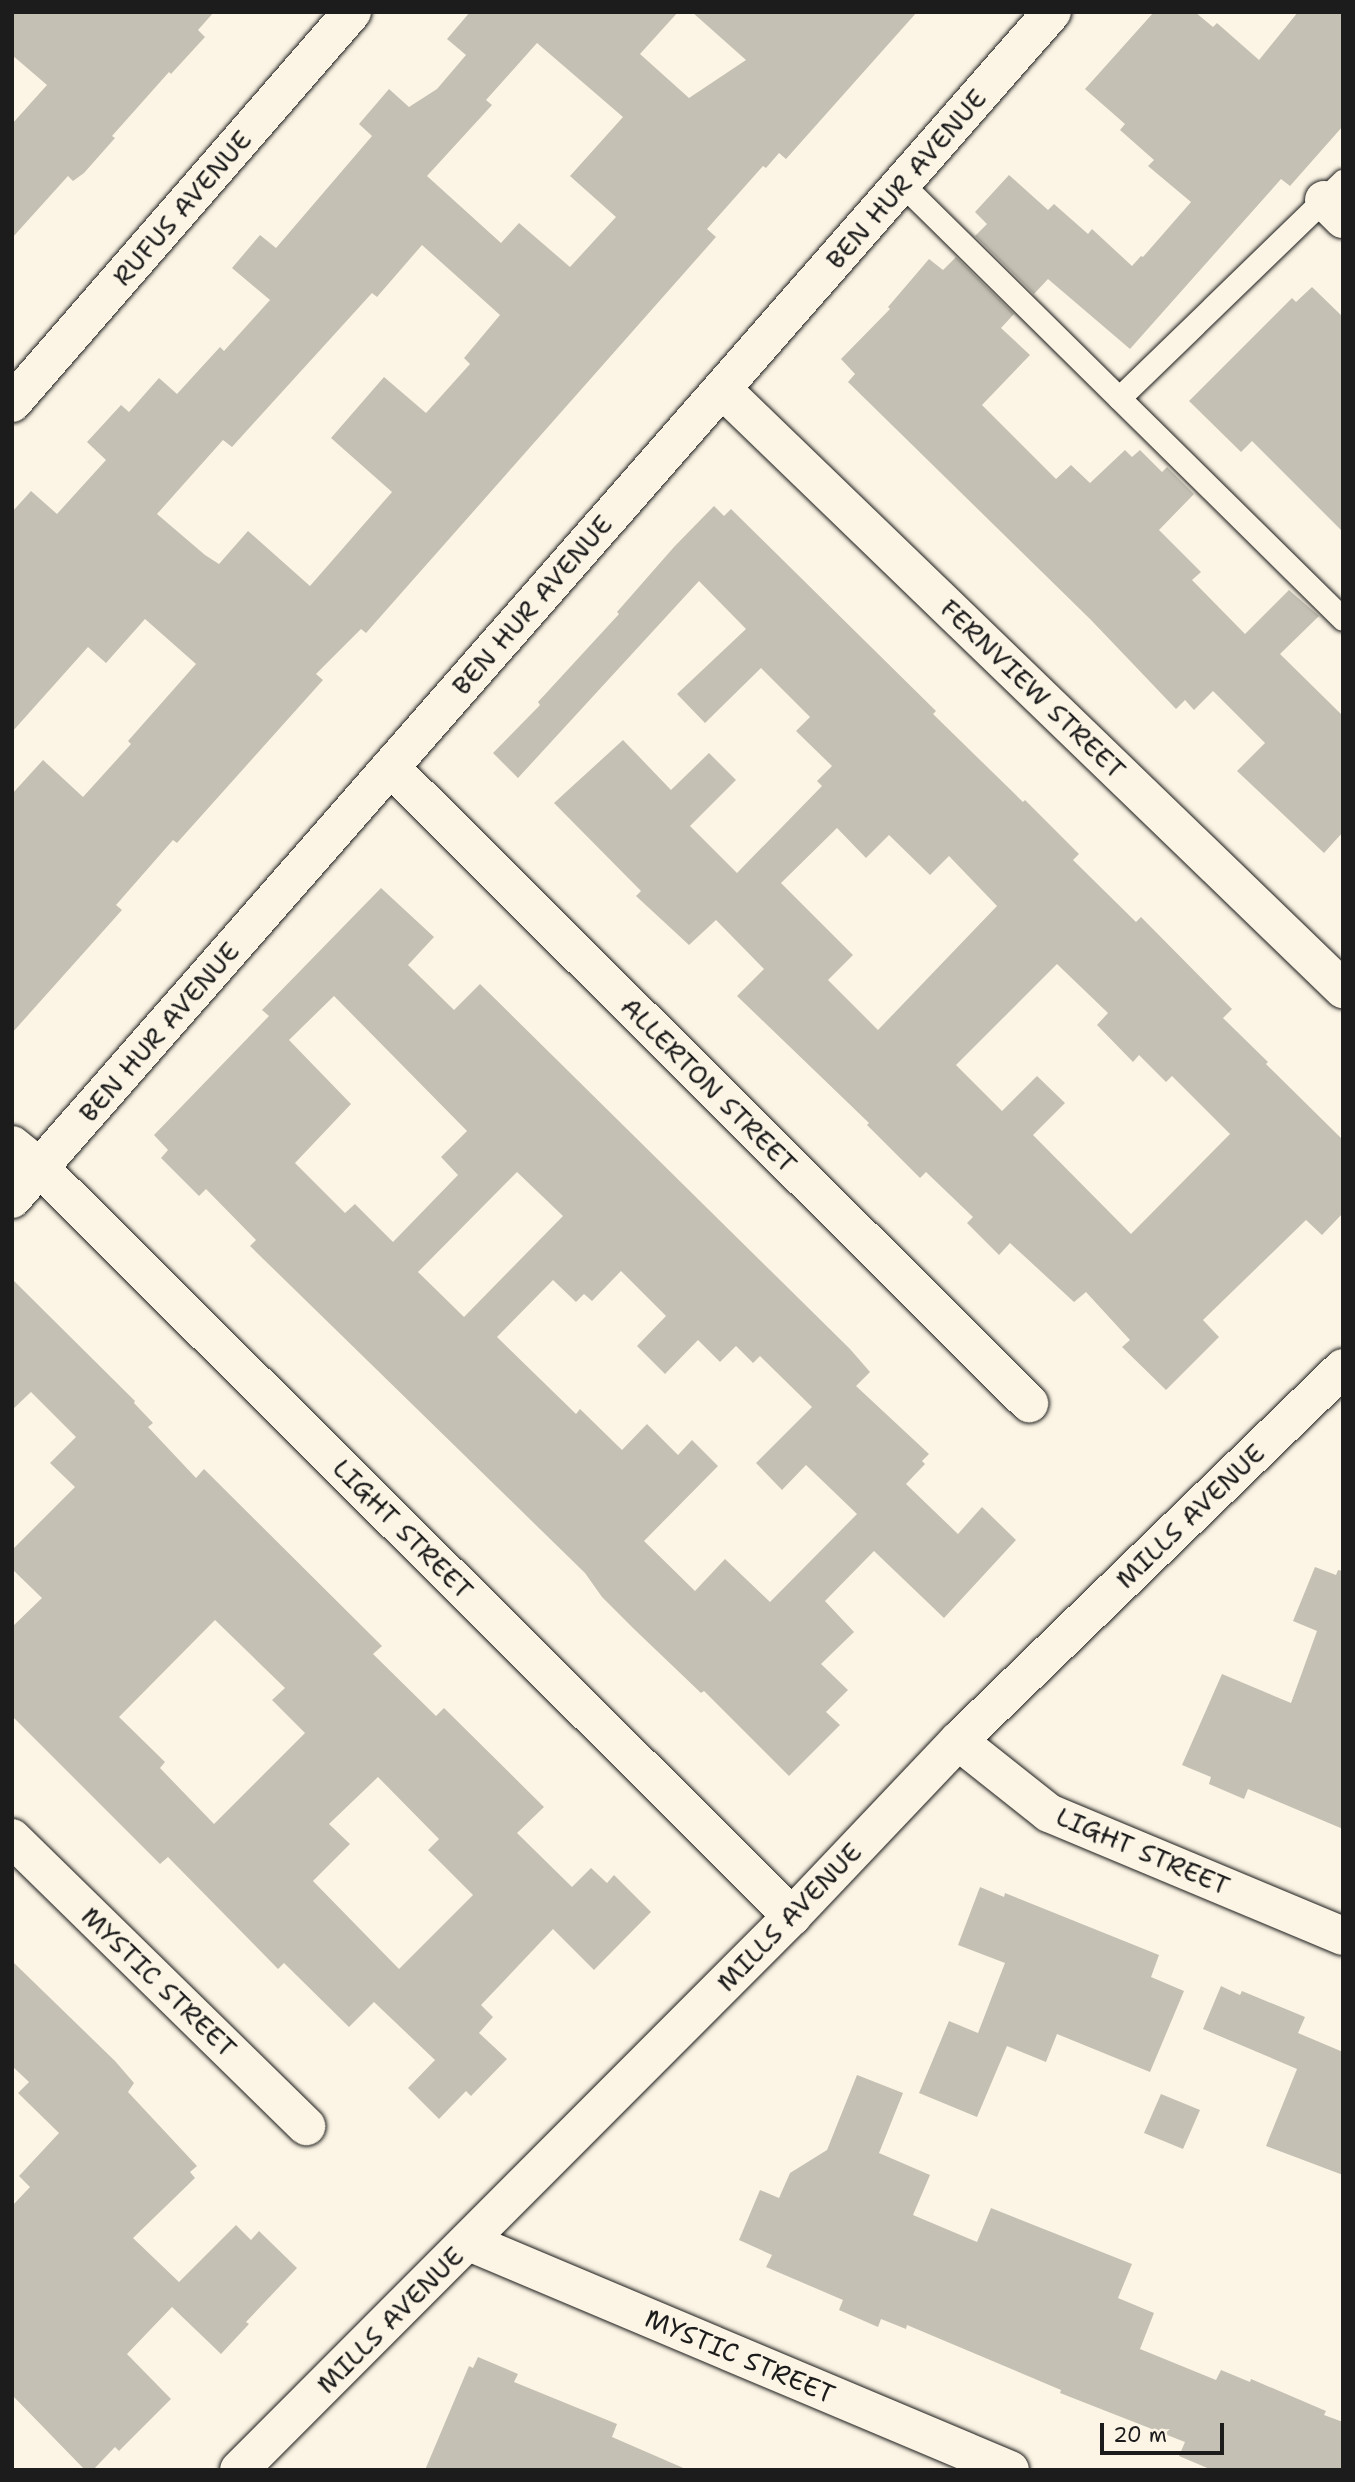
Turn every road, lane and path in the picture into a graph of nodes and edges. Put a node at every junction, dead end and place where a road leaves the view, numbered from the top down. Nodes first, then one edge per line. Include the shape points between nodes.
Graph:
1 (352, 12) edge
2 (1052, 12) edge
3 (902, 184) junction
4 (1337, 200) edge
5 (722, 389) junction
6 (1119, 398) junction
7 (12, 403) edge
8 (1343, 618) edge
9 (390, 767) junction
10 (1343, 989) edge
11 (26, 1156) edge
12 (12, 1199) edge
13 (1343, 1368) edge
14 (1029, 1403) dead end
15 (958, 1741) junction
16 (12, 1838) edge
17 (792, 1916) junction
18 (1343, 1936) edge
19 (306, 2126) dead end
20 (469, 2242) junction
21 (239, 2470) edge
22 (1010, 2470) edge

1 - 7 street, RUFUS AVENUE
2 - 3 street, BEN HUR AVENUE
3 - 5 street, BEN HUR AVENUE
3 - 6 lane
4 - 6 lane
5 - 9 street, BEN HUR AVENUE
5 - 10 street, FERNVIEW STREET
6 - 8 lane
9 - 11 street, BEN HUR AVENUE
9 - 14 street, ALLERTON STREET
11 - 12 street, BEN HUR AVENUE
11 - 17 street, LIGHT STREET
13 - 15 street, MILLS AVENUE
15 - 17 street, MILLS AVENUE
15 - 18 street, LIGHT STREET via 1049,1812
16 - 19 street, MYSTIC STREET
17 - 20 street, MILLS AVENUE
20 - 21 street, MILLS AVENUE
20 - 22 street, MYSTIC STREET

